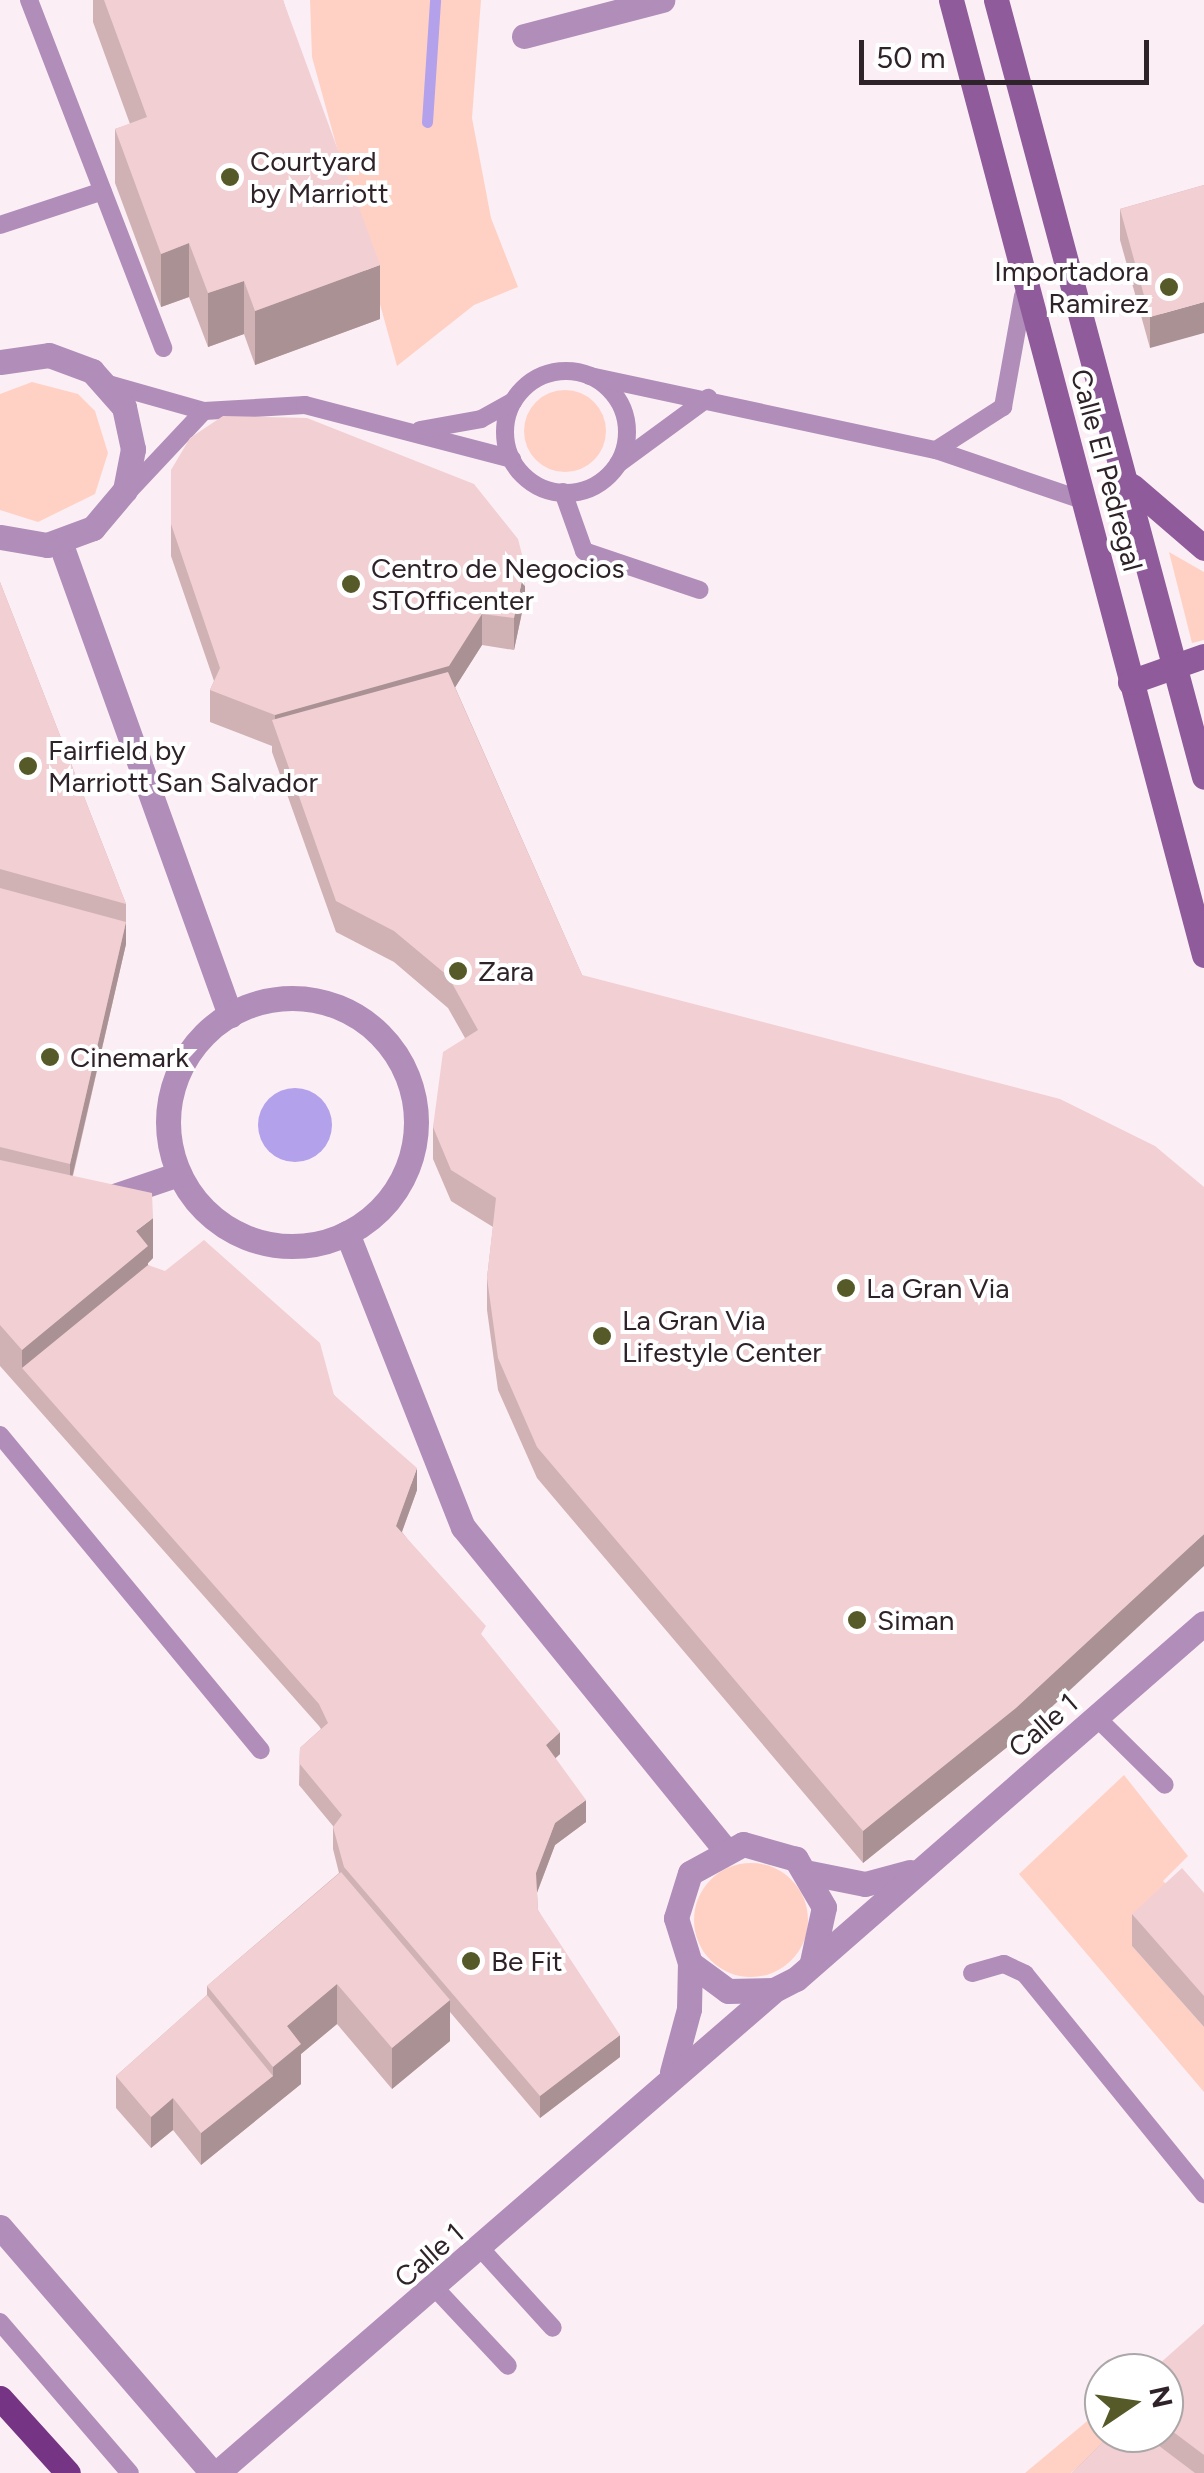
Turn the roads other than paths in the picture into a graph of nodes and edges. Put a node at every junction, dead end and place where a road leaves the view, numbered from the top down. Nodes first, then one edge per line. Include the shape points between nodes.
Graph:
1 (29, 0) edge
2 (662, 0) edge
3 (950, 0) edge
4 (996, 0) edge
5 (524, 36) dead end
6 (103, 191) junction
7 (0, 225) edge
8 (1024, 275) junction
9 (163, 348) dead end
10 (1, 359) edge
11 (590, 376) junction
12 (108, 384) junction
13 (708, 398) junction
14 (514, 400) junction
15 (204, 411) junction
16 (418, 431) junction
17 (936, 450) junction
18 (512, 458) junction
19 (618, 464) junction
20 (1132, 486) junction
21 (563, 492) junction
22 (1084, 501) junction
23 (118, 502) junction
24 (0, 537) edge
25 (60, 542) junction
26 (1204, 548) edge
27 (700, 590) dead end
28 (1204, 656) edge
29 (1178, 665) junction
30 (1130, 682) junction
31 (1204, 777) edge
32 (1204, 955) edge
33 (230, 1014) junction
34 (179, 1174) junction
35 (76, 1208) edge
36 (348, 1234) junction
37 (0, 1435) edge
38 (1204, 1623) edge
39 (1098, 1718) junction
40 (261, 1750) dead end
41 (1165, 1785) dead end
42 (724, 1848) junction
43 (920, 1870) junction
44 (810, 1873) junction
45 (812, 1962) junction
46 (690, 1963) junction
47 (972, 1974) dead end
48 (774, 1990) junction
49 (672, 2072) junction
50 (1204, 2194) edge
51 (0, 2226) edge
52 (482, 2250) junction
53 (436, 2288) junction
54 (0, 2322) edge
55 (553, 2328) dead end
56 (508, 2366) dead end
57 (0, 2398) edge
58 (68, 2473) edge
59 (130, 2473) edge
60 (215, 2473) edge

1 - 6 lane
2 - 5 street
3 - 8 main road, Calle El Pedregal
4 - 20 main road, Calle El Pedregal
6 - 7 lane
6 - 9 lane
8 - 17 lane via 1008,396 989,423
8 - 22 main road, Calle El Pedregal
10 - 12 street via 62,357
11 - 13 lane
11 - 14 lane via 554,372
11 - 19 lane via 624,412
12 - 15 lane
12 - 23 street via 133,441
13 - 17 lane
13 - 19 lane
14 - 16 lane via 481,419
14 - 18 lane via 506,430
15 - 16 lane via 286,403
15 - 23 lane
16 - 18 lane
17 - 22 lane
18 - 21 lane via 535,484
19 - 21 lane via 596,484
20 - 26 main road
20 - 29 main road, Calle El Pedregal
21 - 27 lane via 584,551
22 - 30 main road, Calle El Pedregal
23 - 25 street via 93,528
24 - 25 street
25 - 33 street
28 - 29 main road
29 - 30 main road
29 - 31 main road, Calle El Pedregal
30 - 32 main road, Calle El Pedregal
33 - 34 street via 193,1047 175,1080 169,1137
33 - 36 street via 279,999 320,1002 359,1018 401,1063 414,1102 409,1164 388,1201
34 - 35 street
34 - 36 street via 214,1219 248,1238 304,1247
36 - 42 street via 463,1527
37 - 40 lane
38 - 39 street, Calle 1
39 - 41 lane
39 - 43 street, Calle 1
42 - 44 street, Calle 1 via 762,1844
42 - 46 street via 680,1894 679,1942
43 - 44 street, Calle 1 via 865,1884
43 - 45 street, Calle 1
44 - 45 street via 825,1926
45 - 48 street, Calle 1
46 - 48 street via 728,1990
46 - 49 street via 690,2009
47 - 50 lane via 1004,1964 1025,1974
48 - 49 street, Calle 1
49 - 52 street, Calle 1
51 - 60 street
52 - 53 street, Calle 1
52 - 55 lane
53 - 56 lane
53 - 60 street, Calle 1
54 - 59 lane
57 - 58 main road

